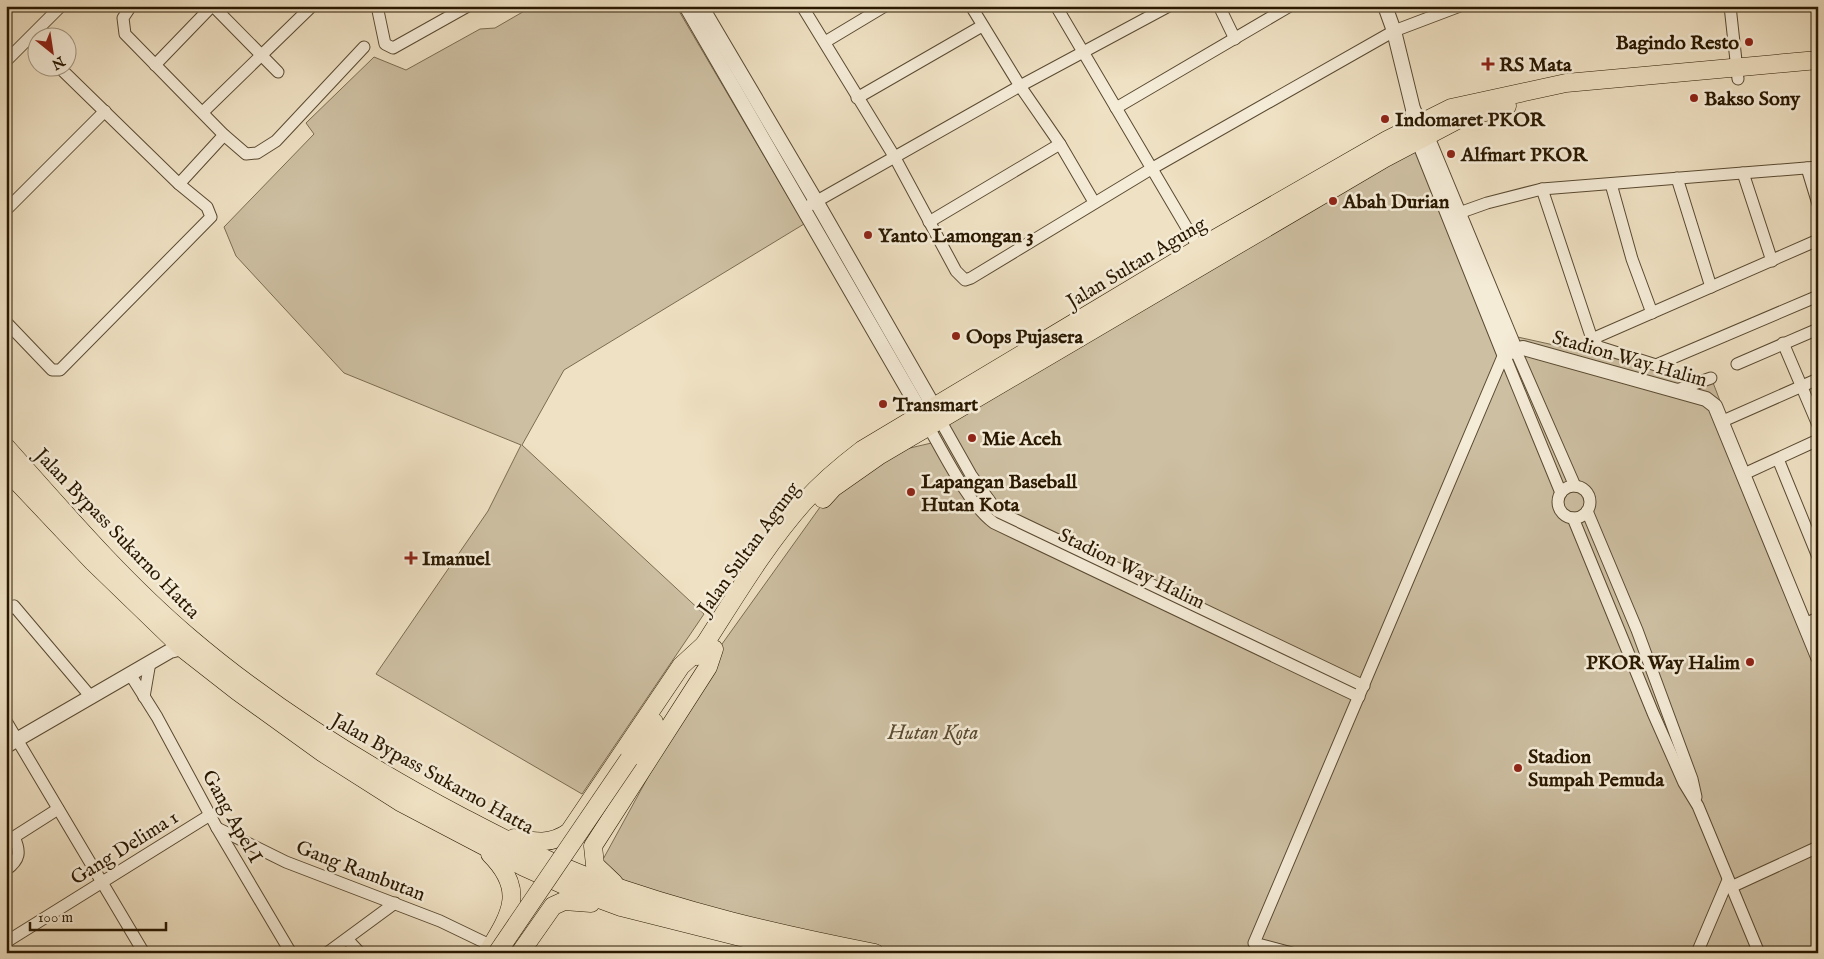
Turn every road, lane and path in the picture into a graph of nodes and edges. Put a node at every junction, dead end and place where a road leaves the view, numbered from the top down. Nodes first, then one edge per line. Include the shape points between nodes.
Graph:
1 (61, 6) edge
2 (131, 6) edge
3 (212, 6) edge
4 (312, 6) edge
5 (377, 6) edge
6 (468, 6) edge
7 (686, 6) edge
8 (700, 6) edge
9 (802, 6) edge
10 (885, 6) edge
11 (971, 6) edge
12 (1056, 6) edge
13 (1169, 6) edge
14 (1218, 6) edge
15 (1290, 6) edge
16 (1385, 6) edge
17 (1460, 6) edge
18 (1730, 6) edge
19 (982, 26) junction
20 (44, 28) edge
21 (1394, 31) junction
22 (1235, 39) junction
23 (825, 42) junction
24 (28, 46) edge
25 (364, 47) dead end
26 (1084, 52) junction
27 (261, 55) junction
28 (1818, 60) edge
29 (6, 61) edge
30 (155, 65) junction
31 (278, 72) dead end
32 (1818, 72) edge
33 (1738, 73) junction
34 (71, 78) edge
35 (1020, 86) junction
36 (857, 98) junction
37 (1116, 108) junction
38 (106, 111) junction
39 (203, 112) junction
40 (1418, 126) junction
41 (224, 136) junction
42 (1060, 144) junction
43 (894, 156) junction
44 (1813, 168) edge
45 (1151, 169) junction
46 (1743, 173) junction
47 (1677, 178) junction
48 (180, 184) junction
49 (1611, 184) junction
50 (1542, 189) junction
51 (816, 201) junction
52 (1094, 202) junction
53 (1818, 204) edge
54 (803, 209) junction
55 (6, 210) edge
56 (1459, 213) junction
57 (929, 222) junction
58 (1818, 240) edge
59 (1203, 255) junction
60 (1772, 261) junction
61 (1711, 287) junction
62 (1818, 296) edge
63 (1652, 313) junction
64 (6, 322) edge
65 (1818, 329) edge
66 (1592, 339) junction
67 (1783, 343) junction
68 (1510, 352) junction
69 (1737, 364) dead end
70 (1711, 378) dead end
71 (1818, 379) edge
72 (1802, 386) junction
73 (1677, 390) junction
74 (931, 417) junction
75 (1723, 421) junction
76 (1818, 425) edge
77 (1818, 440) edge
78 (6, 447) edge
79 (1778, 459) junction
80 (6, 470) edge
81 (1744, 474) junction
82 (1575, 486) junction
83 (1561, 493) junction
84 (1587, 511) junction
85 (1573, 518) junction
86 (1818, 557) edge
87 (6, 610) edge
88 (1818, 618) edge
89 (1805, 624) junction
90 (709, 647) junction
91 (182, 648) junction
92 (1818, 657) edge
93 (1648, 661) junction
94 (150, 662) junction
95 (1634, 667) junction
96 (130, 674) junction
97 (1364, 686) junction
98 (91, 697) junction
99 (144, 697) junction
100 (1360, 697) junction
101 (1666, 708) junction
102 (1653, 713) junction
103 (6, 721) edge
104 (12, 742) edge
105 (633, 762) junction
106 (1698, 806) junction
107 (58, 809) junction
108 (210, 815) junction
109 (217, 828) junction
110 (569, 832) junction
111 (497, 835) junction
112 (478, 843) junction
113 (593, 846) junction
114 (1818, 847) edge
115 (6, 870) edge
116 (101, 883) junction
117 (1730, 883) junction
118 (621, 888) junction
119 (395, 903) junction
120 (621, 907) junction
121 (547, 913) junction
122 (502, 928) junction
123 (347, 939) junction
124 (6, 942) edge
125 (753, 947) edge
126 (492, 950) edge
127 (144, 953) edge
128 (291, 953) edge
129 (328, 953) edge
130 (360, 953) edge
131 (510, 953) edge
132 (520, 953) edge
133 (804, 953) edge
134 (875, 953) edge
135 (1292, 953) edge
136 (1697, 953) edge
137 (1759, 953) edge

1 - 20 street
2 - 30 street via 124,18 124,34
3 - 27 street
3 - 30 street
4 - 27 street
5 - 6 street via 382,37 392,48
7 - 54 street
8 - 51 street
9 - 23 street
10 - 23 street
11 - 19 street
12 - 26 street
13 - 26 street
14 - 22 street
15 - 22 street
16 - 21 street
17 - 21 street
18 - 33 street
19 - 35 street
19 - 36 street
21 - 40 street
21 - 45 street
22 - 37 street
23 - 36 street
24 - 29 street
25 - 41 street via 264,150 246,154
26 - 35 street
26 - 37 street
27 - 31 street
27 - 39 street
28 - 33 main road, Jalan Sultan Agung
30 - 39 street
32 - 33 main road, Jalan Sultan Agung
33 - 40 main road, Jalan Sultan Agung via 1543,98
34 - 38 street
35 - 42 street
35 - 43 street
36 - 43 street
37 - 45 street
38 - 48 street
38 - 55 street
39 - 41 street
40 - 56 street
40 - 59 main road, Jalan Sultan Agung
40 - 68 street
41 - 48 street
42 - 52 street
42 - 57 street
43 - 51 street
43 - 57 street
44 - 46 street
44 - 53 street
45 - 52 street
45 - 59 street
46 - 47 street
46 - 60 street
47 - 49 street
47 - 61 street
48 - 64 street via 207,207 211,217 60,370 52,370
49 - 50 street
49 - 63 street via 1632,259
50 - 56 street
50 - 66 street
51 - 54 street
51 - 74 street
52 - 57 street via 965,280 956,271
54 - 74 street
56 - 68 street
58 - 60 street
59 - 74 main road, Jalan Sultan Agung
60 - 61 street
61 - 63 street
62 - 66 street via 1656,366 1599,347
63 - 66 street
65 - 67 street
67 - 69 street
67 - 72 street
68 - 73 street, Stadion Way Halim via 1523,348
68 - 82 street
68 - 83 street
68 - 97 street
70 - 73 street
71 - 72 street
72 - 75 street
72 - 76 street
73 - 75 street, Stadion Way Halim via 1707,400 1715,406
74 - 90 main road, Jalan Sultan Agung via 833,488 806,517
74 - 97 street, Stadion Way Halim via 997,511
74 - 100 street, Stadion Way Halim via 960,481 994,523
75 - 81 street, Stadion Way Halim
77 - 79 street
78 - 111 main road, Jalan Bypass Sukarno Hatta via 128,579 188,636 243,680 347,753
79 - 81 street
79 - 86 street
80 - 91 main road, Jalan Bypass Sukarno Hatta via 93,562
81 - 89 street, Stadion Way Halim
82 - 83 street
82 - 84 street via 1588,495
83 - 85 street via 1560,509
84 - 85 street
84 - 93 street
85 - 95 street
87 - 98 street via 14,606
88 - 89 street
89 - 92 street, Stadion Way Halim
90 - 105 main road, Jalan Sultan Agung
90 - 110 main road via 681,666
90 - 113 main road via 708,666
91 - 94 street via 170,650
91 - 112 main road, Jalan Bypass Sukarno Hatta via 338,762 400,802
93 - 95 street
93 - 101 street
94 - 96 street
94 - 99 street
95 - 102 street
96 - 98 street
96 - 99 street, Gang Apel I
97 - 100 street
98 - 104 street
99 - 108 street, Gang Apel I
100 - 135 street via 1254,944
101 - 102 street
101 - 106 street via 1692,779
102 - 106 street via 1684,783
103 - 104 street
104 - 107 street
105 - 126 main road, bridge
105 - 131 main road
106 - 117 street
107 - 115 street via 14,837 20,856
107 - 116 street
108 - 109 street, Gang Apel I
108 - 116 street, Gang Delima 1
109 - 119 street, Gang Rambutan via 286,862
109 - 128 street, Gang Apel I
110 - 111 main road via 556,840 541,842
110 - 113 main road via 566,849 572,858 582,858
111 - 118 main road, Jalan Bypass Sukarno Hatta via 574,871
112 - 120 main road, Jalan Bypass Sukarno Hatta via 552,880
112 - 122 main road via 503,868 512,888 511,906
113 - 118 main road via 597,868
114 - 117 street
116 - 124 street, Gang Delima 1
116 - 127 street
117 - 136 street
117 - 137 street
118 - 134 main road, Jalan Bypass Sukarno Hatta via 758,929
119 - 123 street
119 - 126 street, Gang Rambutan via 440,921
120 - 121 main road via 564,901
120 - 125 main road, Jalan Bypass Sukarno Hatta
121 - 122 main road via 545,896 537,892 529,894
121 - 132 main road
122 - 126 main road
123 - 129 street
123 - 130 street
125 - 133 main road, Jalan Bypass Sukarno Hatta

